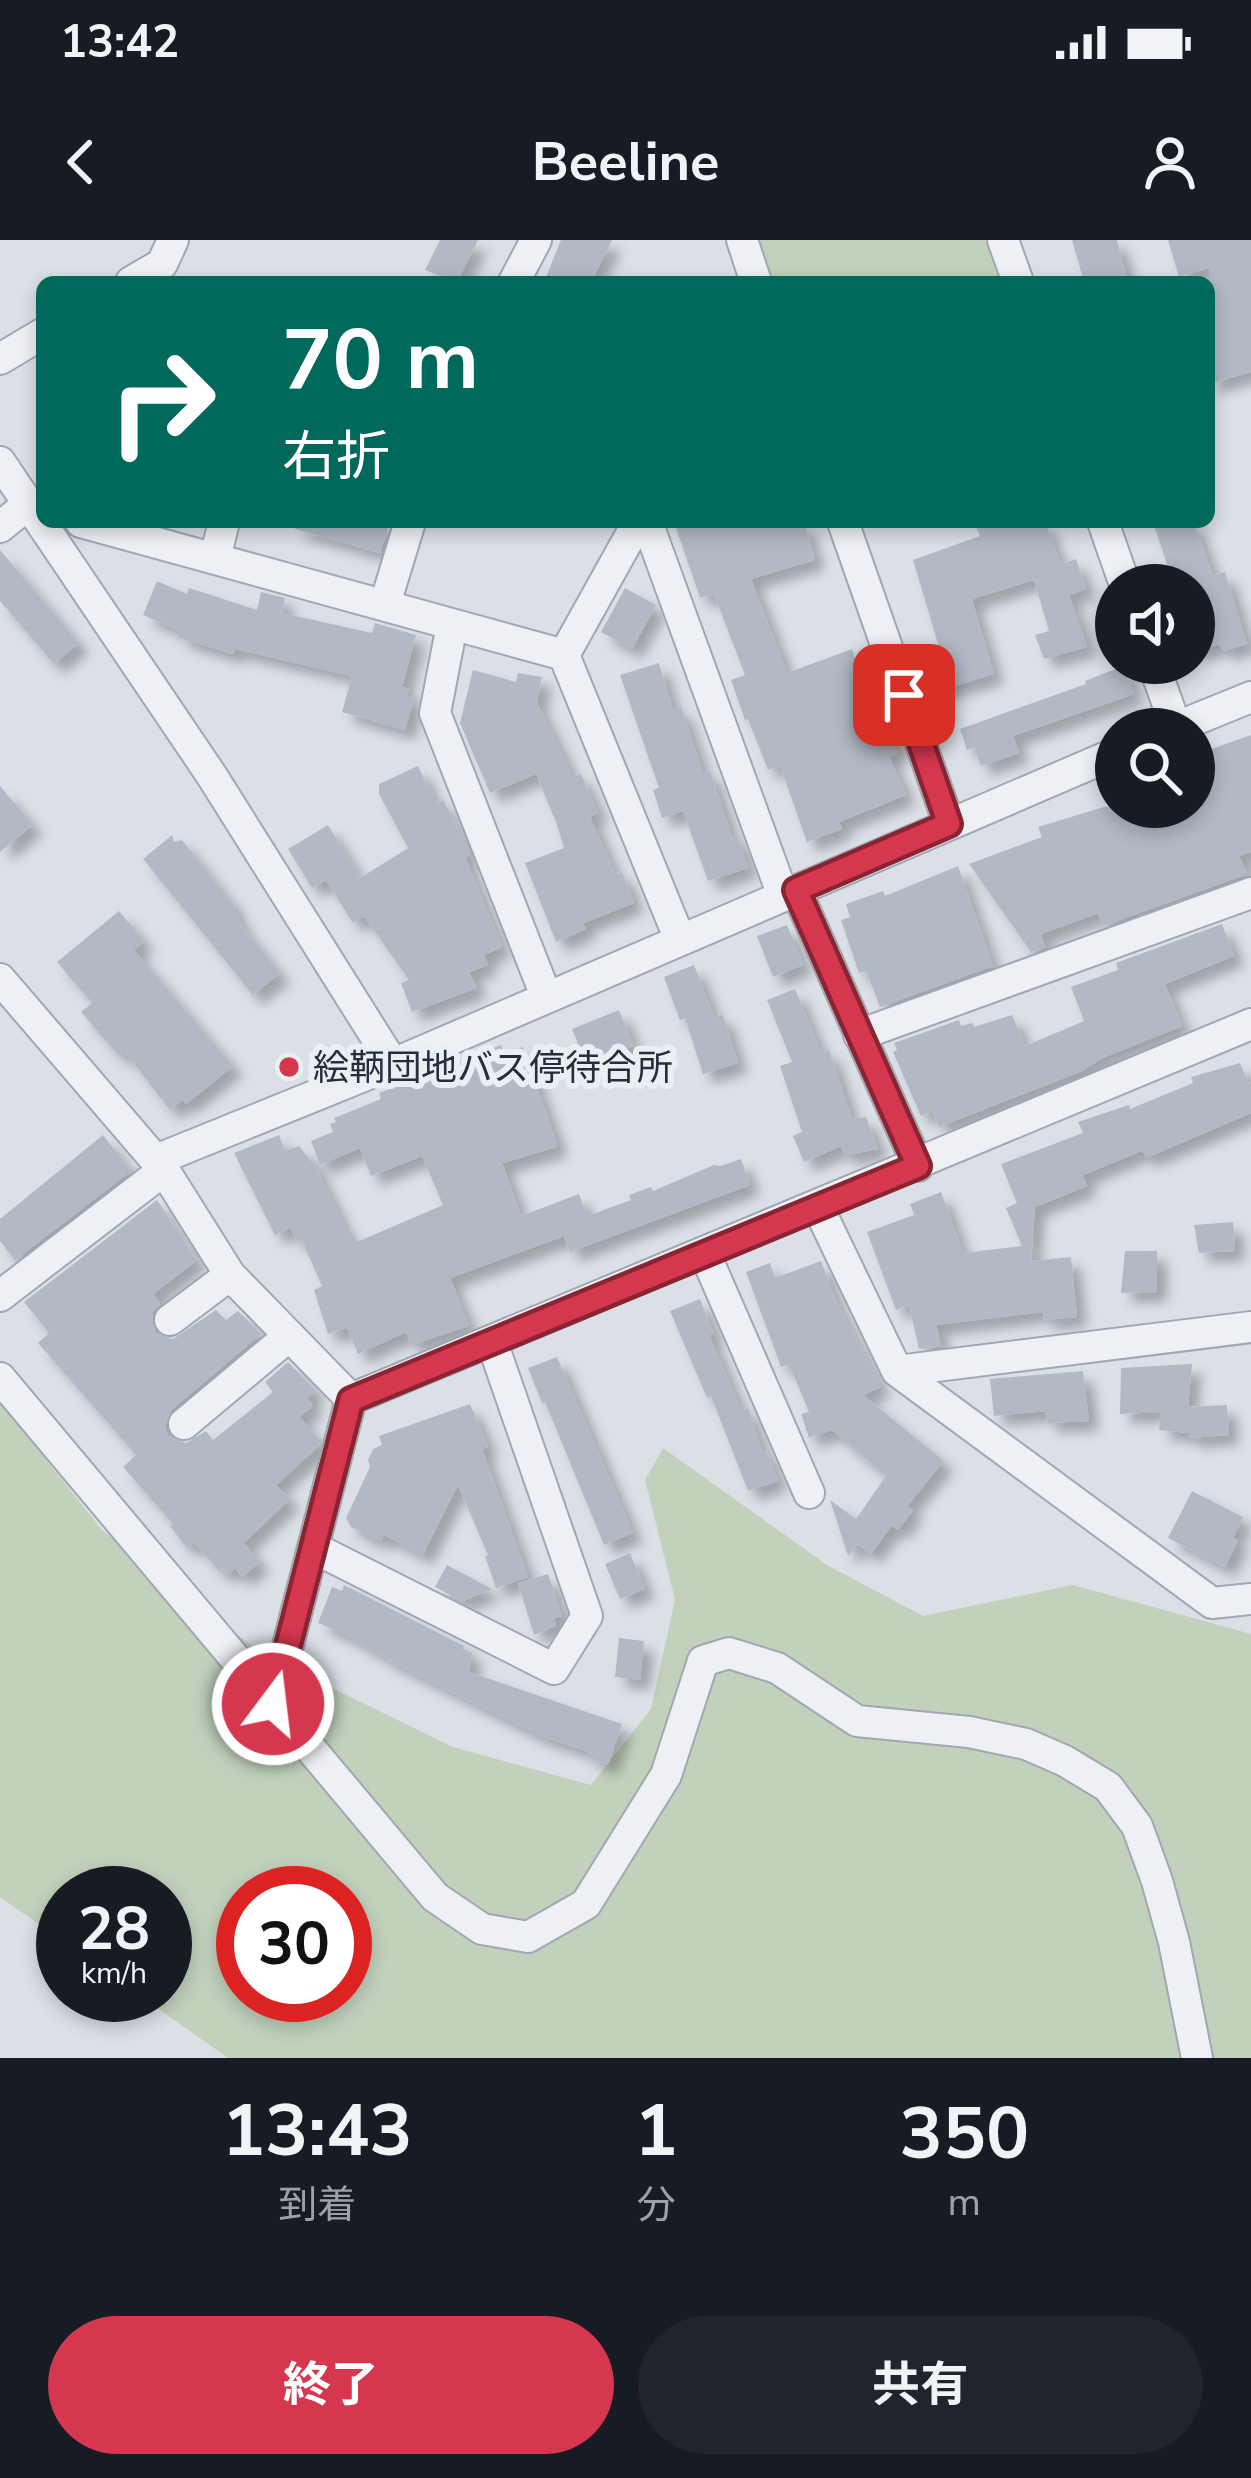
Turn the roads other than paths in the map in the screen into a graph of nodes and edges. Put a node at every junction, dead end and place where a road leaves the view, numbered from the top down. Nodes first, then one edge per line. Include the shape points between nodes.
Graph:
1 (173, 240) edge
2 (536, 240) edge
3 (742, 240) edge
4 (1003, 240) edge
5 (141, 276) edge
6 (517, 276) edge
7 (754, 276) edge
8 (1016, 276) edge
9 (36, 338) edge
10 (0, 359) edge
11 (0, 462) edge
12 (34, 508) edge
13 (0, 527) edge
14 (47, 528) edge
15 (222, 528) edge
16 (408, 528) edge
17 (635, 528) edge
18 (649, 528) edge
19 (845, 528) edge
20 (1104, 528) edge
21 (146, 530) edge
22 (215, 558) junction
23 (1117, 564) edge
24 (385, 604) junction
25 (452, 625) junction
26 (564, 655) junction
27 (1251, 697) edge
28 (1215, 711) edge
29 (1095, 762) edge
30 (949, 824) junction
31 (790, 893) junction
32 (1251, 893) edge
33 (680, 940) junction
34 (1, 982) edge
35 (546, 996) junction
36 (1251, 1024) edge
37 (860, 1035) junction
38 (393, 1064) junction
39 (160, 1165) junction
40 (918, 1166) junction
41 (818, 1207) junction
42 (704, 1254) junction
43 (230, 1275) junction
44 (0, 1296) edge
45 (170, 1319) dead end
46 (1251, 1327) edge
47 (289, 1336) junction
48 (492, 1342) junction
49 (898, 1371) junction
50 (0, 1378) edge
51 (351, 1400) junction
52 (184, 1424) dead end
53 (809, 1493) dead end
54 (314, 1548) junction
55 (1251, 1599) edge
56 (273, 1704) junction
57 (1197, 2058) edge

1 - 5 street via 161,264
2 - 6 street
3 - 7 street
4 - 8 street
9 - 10 street
11 - 12 street
12 - 13 street
14 - 38 street
15 - 22 street
16 - 24 street
17 - 26 street
18 - 31 street
19 - 30 street
20 - 23 street
21 - 22 street
22 - 24 street
24 - 25 street
25 - 26 street
25 - 35 street via 435,713
26 - 33 street
27 - 28 street
29 - 30 street
30 - 31 street
31 - 33 street
31 - 37 street
32 - 37 street
33 - 35 street
34 - 39 street
35 - 38 street
36 - 40 street
37 - 40 street
38 - 39 street
39 - 43 street
39 - 44 street
40 - 41 street
41 - 42 street
41 - 49 street
42 - 48 street
42 - 53 street
43 - 45 street
43 - 47 street
46 - 49 street
47 - 51 street
47 - 52 street
48 - 51 street
48 - 54 street via 587,1616 554,1670
49 - 55 street via 1212,1604
50 - 56 street
51 - 54 street
54 - 56 street
56 - 57 street via 435,1897 482,1929 528,1937 586,1904 666,1775 703,1661 729,1653 777,1668 857,1721 1026,1744 1108,1787 1137,1826 1174,1942

